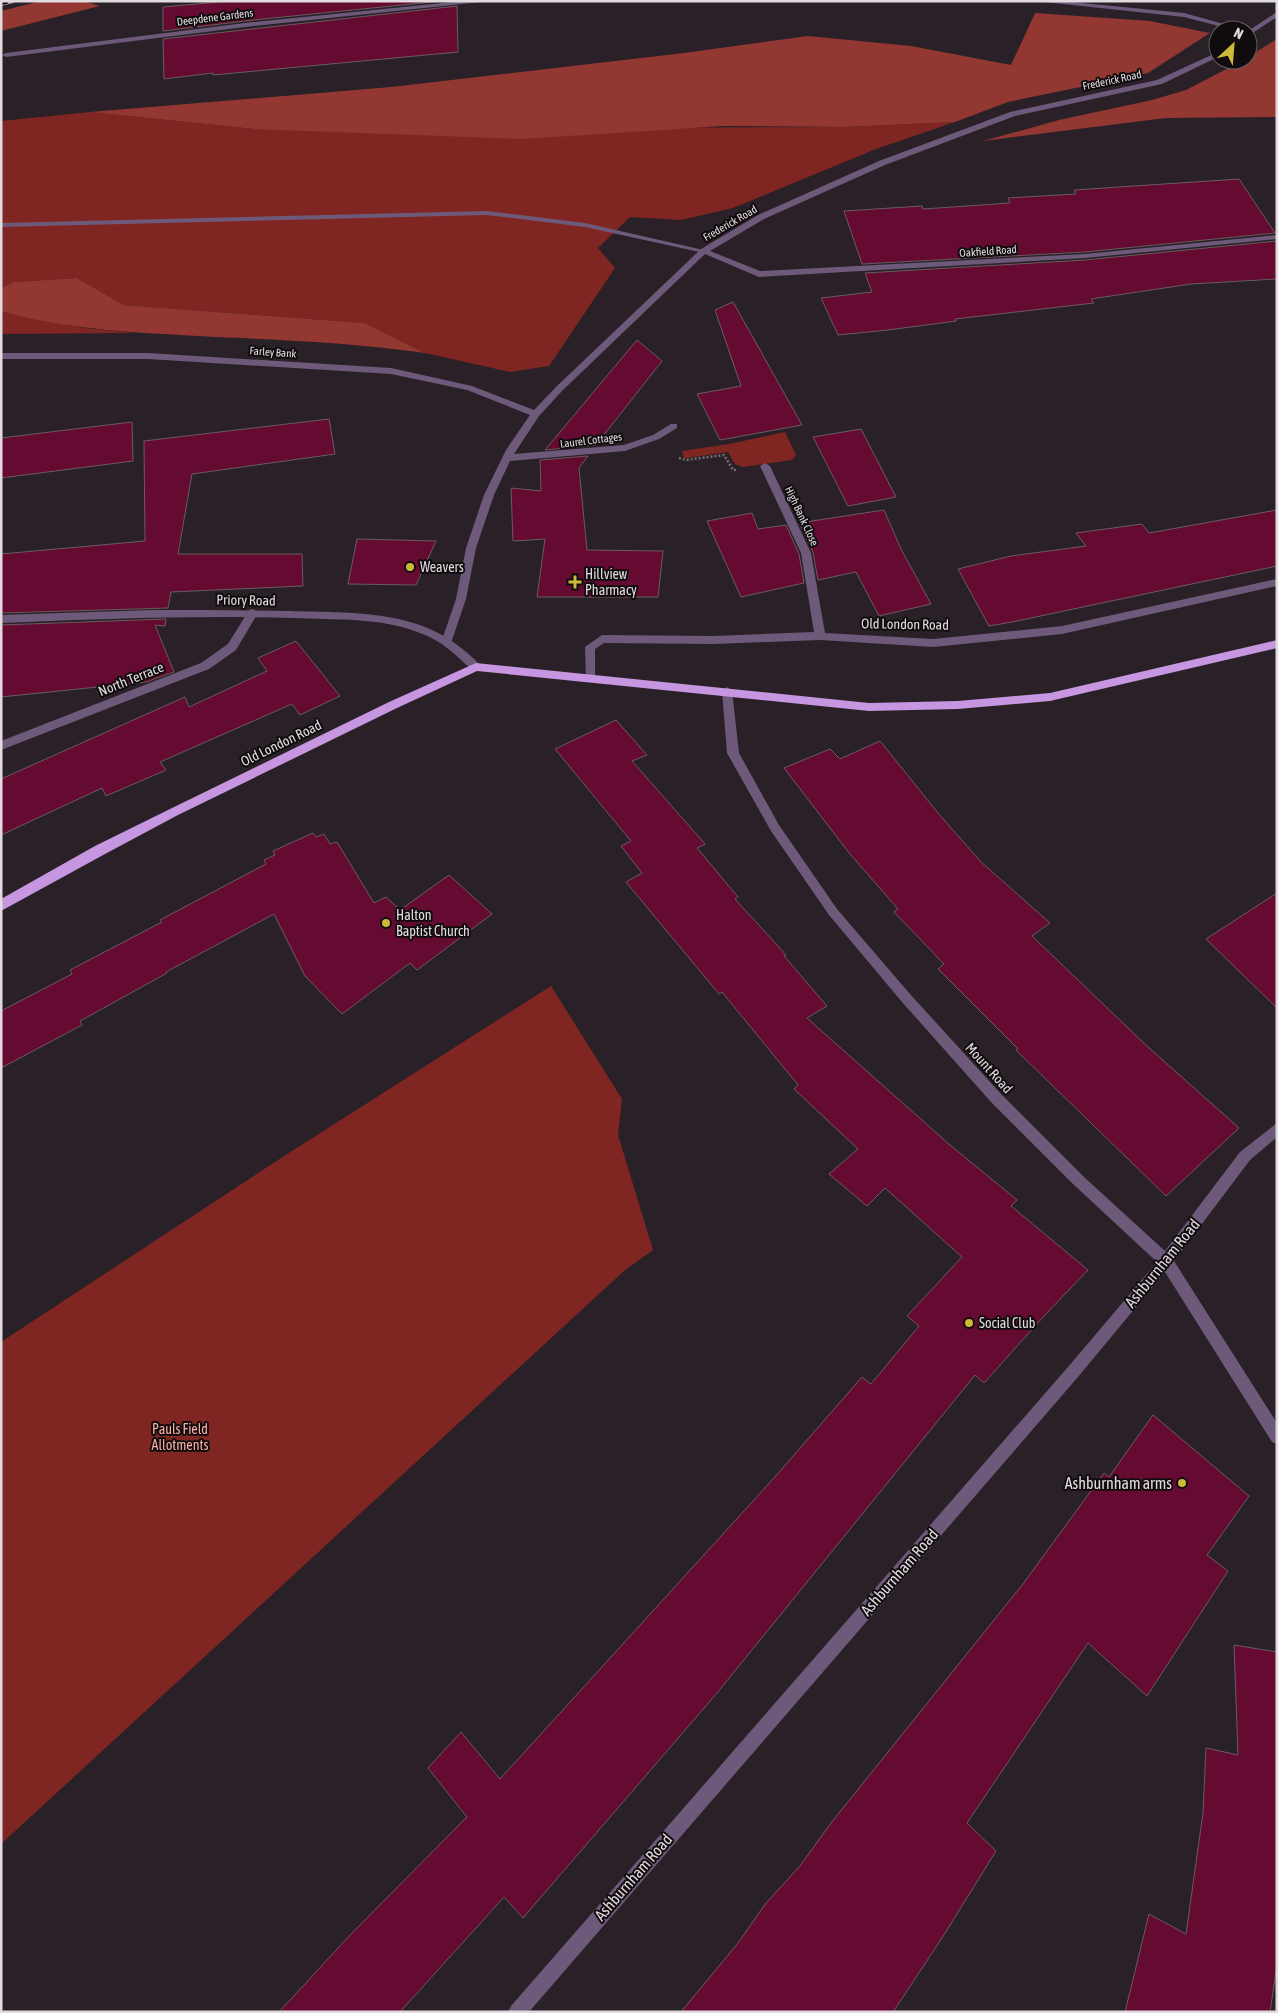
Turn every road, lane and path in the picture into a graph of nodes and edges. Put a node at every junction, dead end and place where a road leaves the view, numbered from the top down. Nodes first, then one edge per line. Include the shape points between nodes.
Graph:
1 (487, 1) edge
2 (1038, 1) edge
3 (1277, 14) edge
4 (1208, 21) edge
5 (1258, 27) edge
6 (6, 55) dead end
7 (1208, 59) edge
8 (1, 225) edge
9 (1277, 236) edge
10 (704, 251) junction
11 (1, 356) edge
12 (536, 414) junction
13 (674, 426) dead end
14 (507, 458) junction
15 (765, 466) dead end
16 (1277, 582) edge
17 (253, 613) junction
18 (1, 619) edge
19 (820, 636) junction
20 (447, 640) junction
21 (1277, 644) edge
22 (476, 667) junction
23 (590, 679) junction
24 (727, 692) junction
25 (1, 746) edge
26 (1, 906) edge
27 (1277, 1129) edge
28 (1166, 1261) junction
29 (1277, 1437) edge
30 (517, 2012) edge

1 - 6 street, Deepdene Gardens via 253,24
2 - 4 street via 1184,15
3 - 5 street
7 - 10 street, Frederick Road via 1159,82 1013,114 882,163 761,217
8 - 10 street, Oakfield Road via 487,213 585,225
9 - 10 street, Oakfield Road via 1085,256 759,274
10 - 12 street, Frederick Road
11 - 12 street, Farley Bank via 148,356 391,371 469,388
12 - 14 street, Frederick Road
13 - 14 street, Laurel Cottages via 656,437 624,448
14 - 20 street, Frederick Road via 486,504
15 - 19 street, High Bank Close via 806,553
16 - 19 street, Old London Road via 1062,630 932,642
17 - 18 street, Priory Road
17 - 20 street, Priory Road via 374,618 400,622
17 - 25 street, North Terrace via 232,647 205,666
19 - 23 street, Old London Road via 712,640 602,639 590,647
20 - 22 street, Priory Road
21 - 24 highway via 1050,697 967,704 869,706
22 - 23 highway
22 - 26 highway, Old London Road via 174,812
23 - 24 highway
24 - 28 street, Mount Road via 733,753 775,828 832,912 996,1098
27 - 28 street, Ashburnham Road via 1245,1156
28 - 29 street, Mount Road
28 - 30 street, Ashburnham Road

